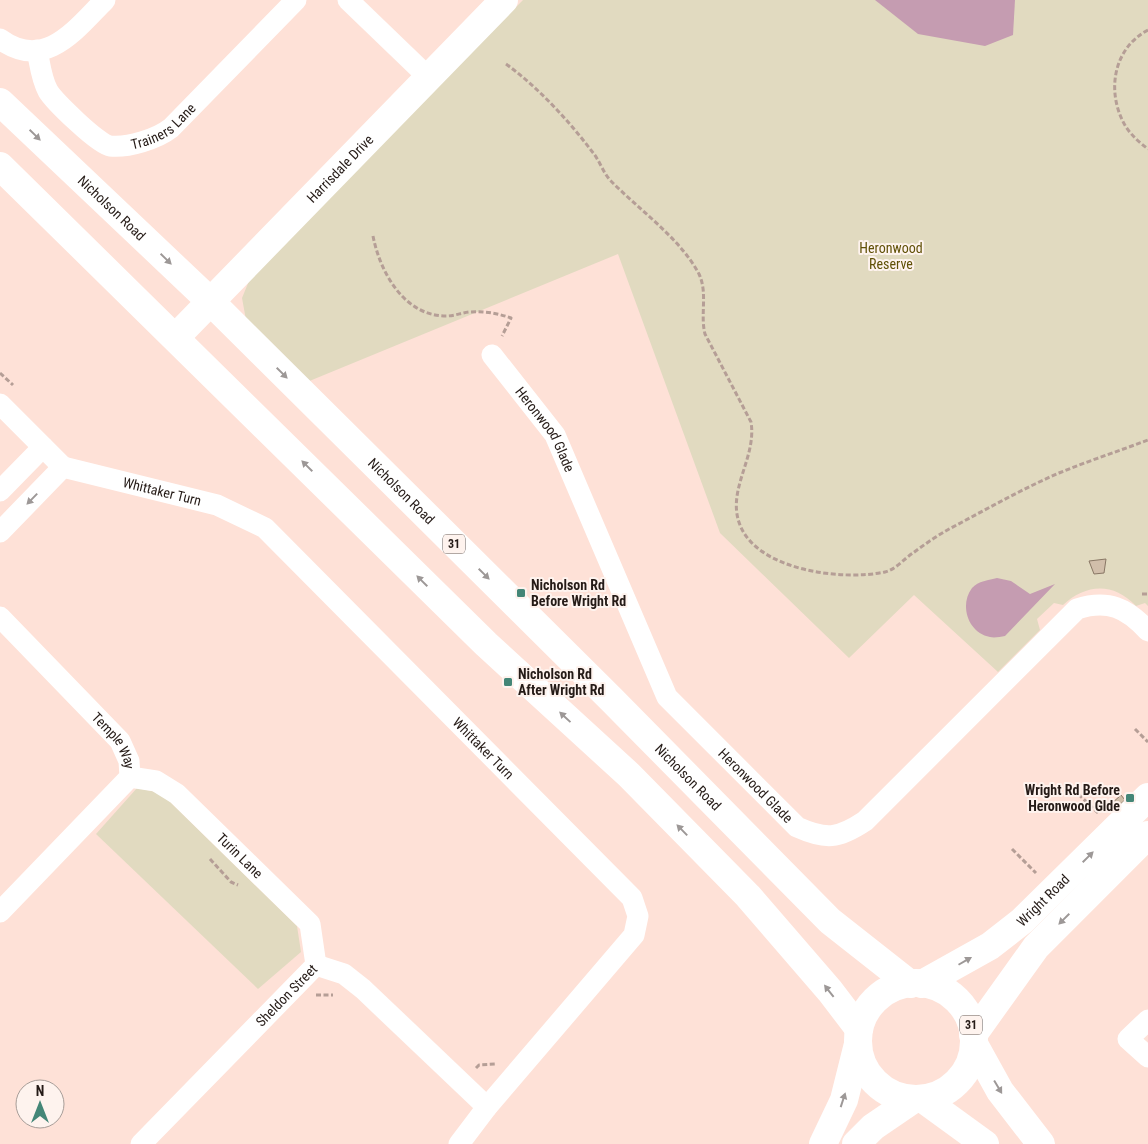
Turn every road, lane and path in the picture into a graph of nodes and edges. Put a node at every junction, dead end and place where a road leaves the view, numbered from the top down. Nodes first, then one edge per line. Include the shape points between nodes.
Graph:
1 (104, 0) edge
2 (296, 0) edge
3 (348, 0) edge
4 (504, 0) edge
5 (1148, 30) edge
6 (0, 39) edge
7 (37, 50) junction
8 (506, 64) dead end
9 (428, 77) junction
10 (0, 102) edge
11 (1148, 149) edge
12 (0, 166) edge
13 (373, 236) dead end
14 (211, 302) junction
15 (176, 337) junction
16 (492, 355) joint
17 (0, 404) edge
18 (1148, 440) edge
19 (43, 447) junction
20 (63, 467) junction
21 (0, 491) edge
22 (0, 532) edge
23 (1142, 594) dead end
24 (1148, 594) edge
25 (0, 617) edge
26 (1148, 631) edge
27 (1135, 729) dead end
28 (1148, 742) edge
29 (130, 777) junction
30 (1073, 789) dead end
31 (1148, 797) edge
32 (1098, 813) dead end
33 (1148, 835) edge
34 (1012, 849) dead end
35 (208, 853) dead end
36 (1037, 874) dead end
37 (244, 887) dead end
38 (0, 912) edge
39 (316, 964) junction
40 (916, 984) junction
41 (1148, 1020) edge
42 (859, 1037) junction
43 (974, 1039) junction
44 (1148, 1057) edge
45 (497, 1064) dead end
46 (463, 1084) junction
47 (919, 1099) junction
48 (487, 1107) junction
49 (140, 1144) edge
50 (459, 1144) edge
51 (823, 1144) edge
52 (856, 1144) edge
53 (985, 1144) edge
54 (1041, 1144) edge

1 - 7 street via 62,43
2 - 7 street, Trainers Lane via 171,128 152,139 121,146 97,141 49,93 42,78
3 - 9 street
4 - 9 main road, Harrisdale Drive
5 - 11 path via 1125,50 1118,65 1114,88 1126,127
6 - 7 street via 14,47
8 - 18 path via 552,106 594,154 609,178 659,226 698,273 702,282 705,334 751,422 752,444 738,491 738,519 751,544 771,557 810,572 832,575 887,572 943,533 989,508 1060,473
9 - 14 main road, Harrisdale Drive
10 -> 14 main road, Nicholson Road / 31
12 - 15 main road
13 - 16 path via 377,255 390,282 419,309 446,316 494,312 511,318
14 - 15 main road, Harrisdale Drive
14 -> 40 main road, Nicholson Road / 31 via 830,921
42 -> 15 main road via 830,991 748,896 629,775 486,644
16 - 26 street, Heronwood Glade via 555,435 667,698 797,827 815,835 830,837 847,833 864,821 1077,609 1118,606
17 - 19 street
19 - 20 street
19 - 21 street
20 -> 22 street
20 - 48 street, Whittaker Turn via 218,505 265,528 632,898 638,916 634,935
23 - 24 path
25 - 29 street, Temple Way via 120,741
27 - 28 path
29 - 38 street, Temple Way
29 - 39 street, Turin Lane via 156,782 177,794 310,924
30 - 32 path
40 -> 31 main road, Wright Road via 984,950 1022,921
33 -> 43 main road, Wright Road via 1036,946
34 - 36 path
35 - 37 path via 212,863 231,882
39 - 46 street, Sheldon Street via 344,974
39 - 49 street, Sheldon Street
40 - 42 main road via 892,989 877,999 866,1012
40 - 43 main road, Nicholson Road / 31 via 937,987 951,995 970,1020
41 - 44 street via 1128,1039
42 - 47 main road via 863,1064 874,1082 898,1096
51 -> 42 main road via 844,1100
43 - 47 main road, 31 via 971,1060 964,1074 939,1094
43 -> 54 main road, Nicholson Road / 31 via 1005,1098
45 - 46 path via 479,1065
46 - 48 street, Sheldon Street
47 - 52 main road via 873,1127
47 - 53 main road via 953,1118
48 - 50 street, Whittaker Turn

